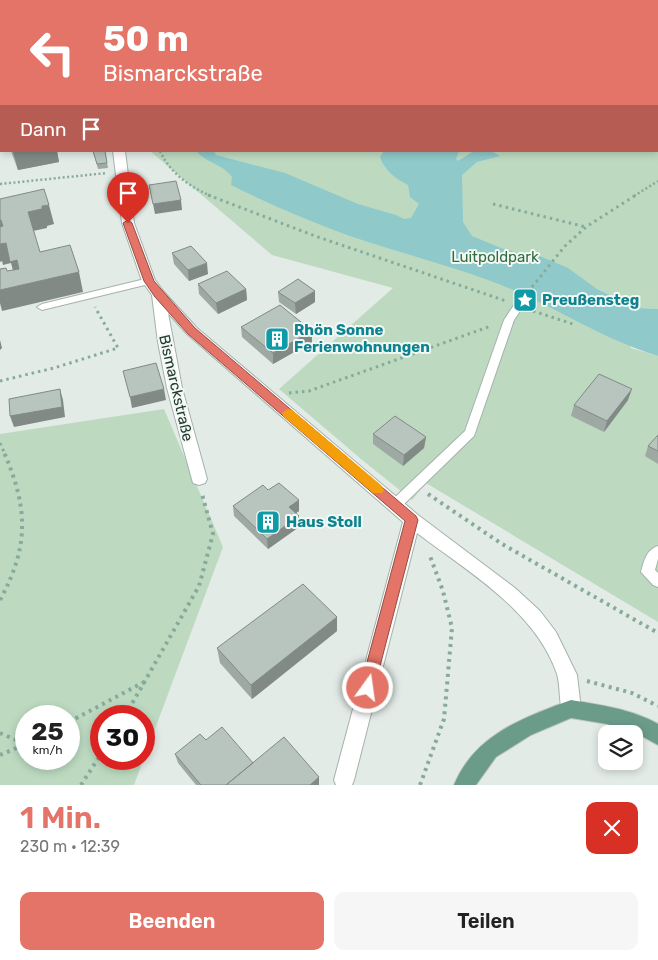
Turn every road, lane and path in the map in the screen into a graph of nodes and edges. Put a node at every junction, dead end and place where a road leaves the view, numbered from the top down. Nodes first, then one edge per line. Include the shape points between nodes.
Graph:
1 (118, 152) edge
2 (160, 152) edge
3 (122, 172) junction
4 (658, 181) edge
5 (0, 184) edge
6 (493, 204) dead end
7 (586, 227) junction
8 (149, 281) junction
9 (531, 289) dead end
10 (159, 295) junction
11 (87, 296) junction
12 (521, 302) junction
13 (42, 307) dead end
14 (508, 320) junction
15 (573, 324) dead end
16 (0, 381) edge
17 (267, 396) junction
18 (0, 443) edge
19 (198, 479) joint
20 (417, 486) junction
21 (395, 505) junction
22 (410, 528) junction
23 (658, 550) edge
24 (658, 581) edge
25 (0, 600) edge
26 (658, 634) edge
27 (567, 675) junction
28 (147, 681) junction
29 (132, 705) edge
30 (658, 706) edge
31 (571, 709) junction
32 (80, 716) edge
33 (0, 733) edge
34 (658, 735) edge
35 (15, 739) edge
36 (15, 749) edge
37 (0, 755) edge
38 (91, 770) edge
39 (344, 780) dead end
40 (81, 785) edge
41 (420, 785) edge
42 (464, 785) edge

1 - 3 street, Bismarckstraße
2 - 12 path via 181,178 207,193 314,238
3 - 5 path
3 - 8 street, Bismarckstraße via 128,223
4 - 7 path
6 - 7 path
7 - 9 path via 553,259
8 - 10 street, Bismarckstraße
8 - 11 lane
10 - 17 street, Bismarckstraße via 192,331
10 - 19 street, Bismarckstraße via 166,349
11 - 13 lane
11 - 16 path via 118,348
12 - 14 lane
12 - 15 path
14 - 17 path via 309,390
14 - 20 lane via 470,433
17 - 21 street, Bismarckstraße
18 - 25 path via 19,493 24,534 11,581
19 - 28 path via 213,534 200,586
20 - 21 lane
20 - 26 path via 502,544
21 - 22 street, Bismarckstraße
22 - 27 street, Bismarckstraße via 510,593 549,638
22 - 39 street
22 - 41 path via 429,552 452,628 444,719
23 - 24 lane via 651,558 648,572
27 - 30 path via 632,693
27 - 31 street, Bismarckstraße
28 - 29 path
28 - 32 path
31 - 34 main road via 607,715 643,726
31 - 42 main road via 524,728 489,750
33 - 35 path
36 - 37 path
38 - 40 path

